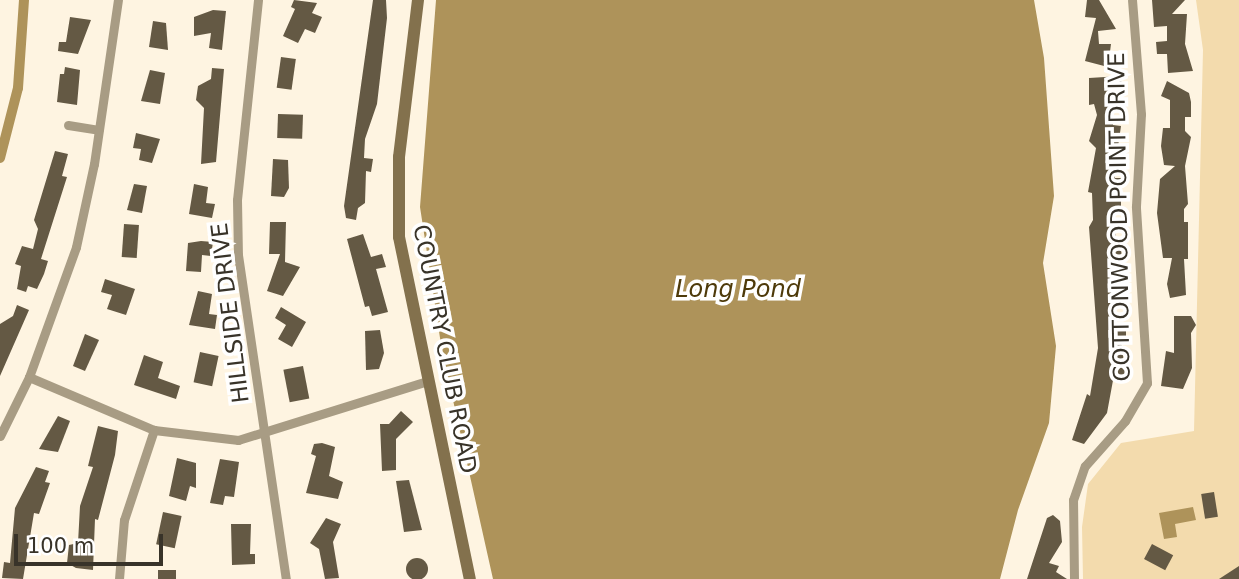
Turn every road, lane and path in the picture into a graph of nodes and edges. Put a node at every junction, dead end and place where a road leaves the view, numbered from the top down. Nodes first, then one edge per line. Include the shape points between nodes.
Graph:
1 (118, 0) edge
2 (258, 0) edge
3 (418, 0) edge
4 (1132, 0) edge
5 (68, 125) dead end
6 (99, 130) junction
7 (29, 377) junction
8 (426, 381) junction
9 (154, 430) junction
10 (262, 435) junction
11 (0, 436) edge
12 (119, 579) edge
13 (286, 579) edge
14 (470, 579) edge
15 (1074, 579) edge

1 - 6 street
2 - 10 street, HILLSIDE DRIVE via 236,225
3 - 8 street, COUNTRY CLUB ROAD via 397,188 405,274
4 - 15 street, COTTONWOOD POINT DRIVE via 1142,114 1136,206 1147,383 1125,421 1085,466 1073,500
5 - 6 street
6 - 7 street via 76,247
7 - 9 street
7 - 11 street
8 - 10 street
8 - 14 street, COUNTRY CLUB ROAD
9 - 10 street via 239,440
9 - 12 street via 124,520
10 - 13 street, HILLSIDE DRIVE

